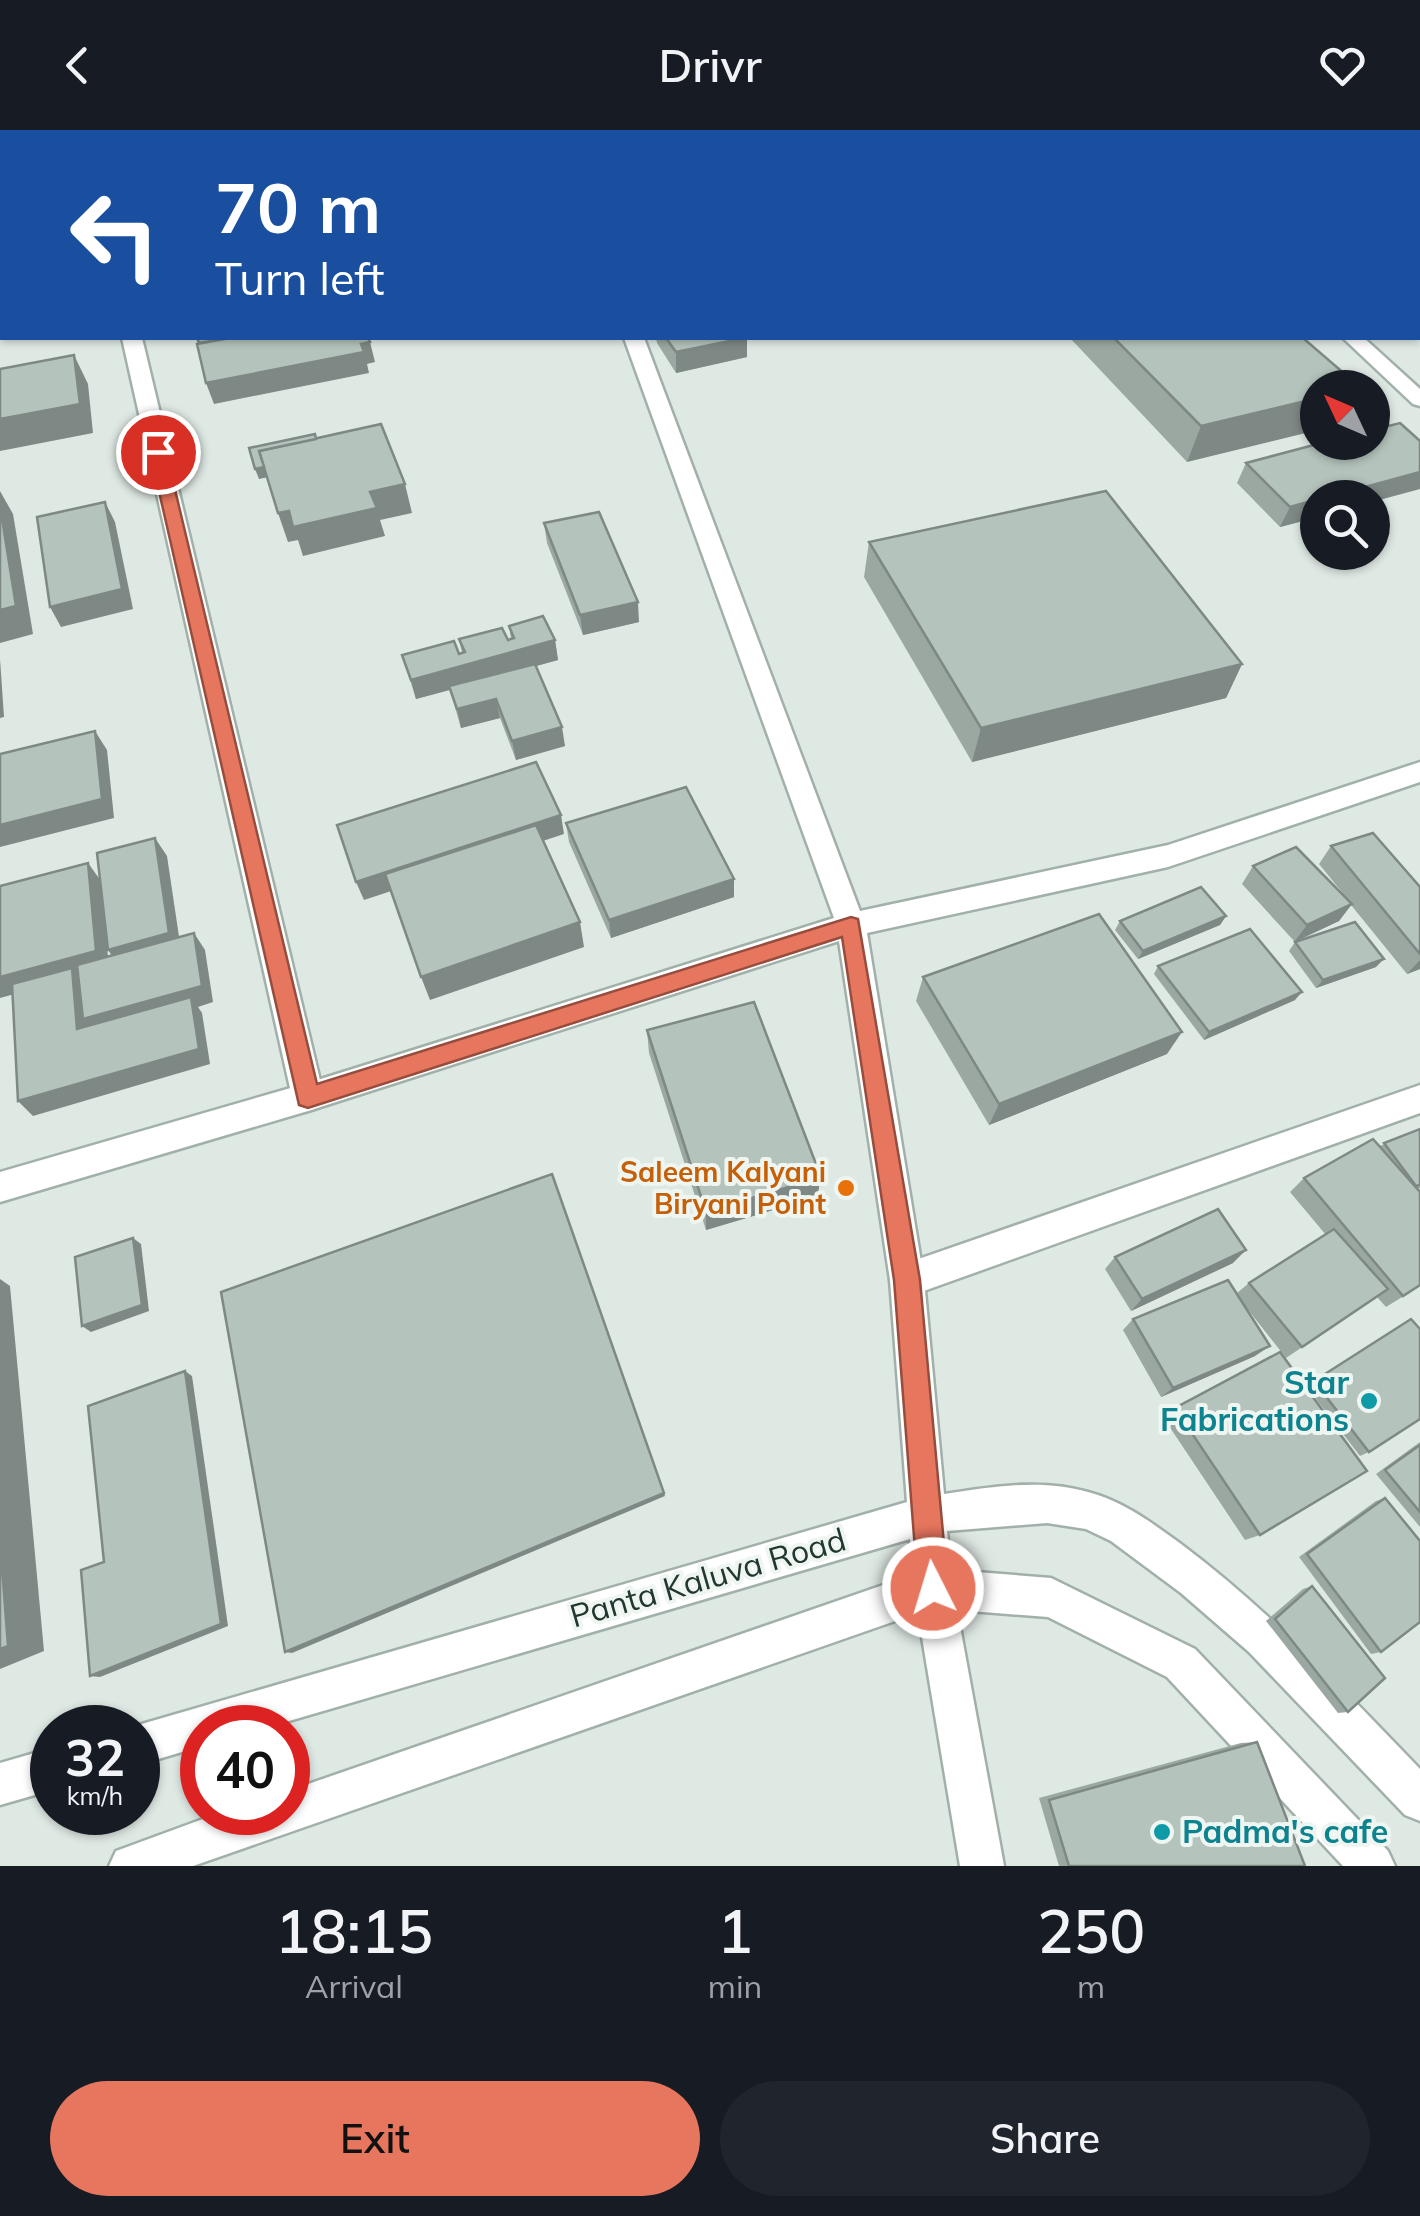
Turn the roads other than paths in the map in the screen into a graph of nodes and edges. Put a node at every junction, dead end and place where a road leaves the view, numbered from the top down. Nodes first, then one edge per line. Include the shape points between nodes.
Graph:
1 (132, 340) edge
2 (635, 340) edge
3 (1354, 340) edge
4 (1420, 400) edge
5 (1420, 772) edge
6 (851, 926) junction
7 (308, 1097) junction
8 (1420, 1099) edge
9 (0, 1188) edge
10 (907, 1280) junction
11 (926, 1515) junction
12 (933, 1588) junction
13 (160, 1738) edge
14 (30, 1775) edge
15 (0, 1784) edge
16 (1420, 1800) edge
17 (310, 1804) edge
18 (220, 1835) edge
19 (131, 1866) edge
20 (982, 1866) edge
21 (1374, 1866) edge

1 - 7 street
2 - 6 street
3 - 4 street
5 - 6 street via 1168,856
6 - 7 street
6 - 10 street
7 - 9 street
8 - 10 street
10 - 11 street
11 - 12 street
11 - 13 street, Panta Kaluva Road
11 - 16 street, Panta Kaluva Road via 1022,1503 1086,1510 1127,1529 1256,1631
12 - 17 street
12 - 20 street
12 - 21 street via 1050,1598 1180,1663
14 - 15 street
18 - 19 street

